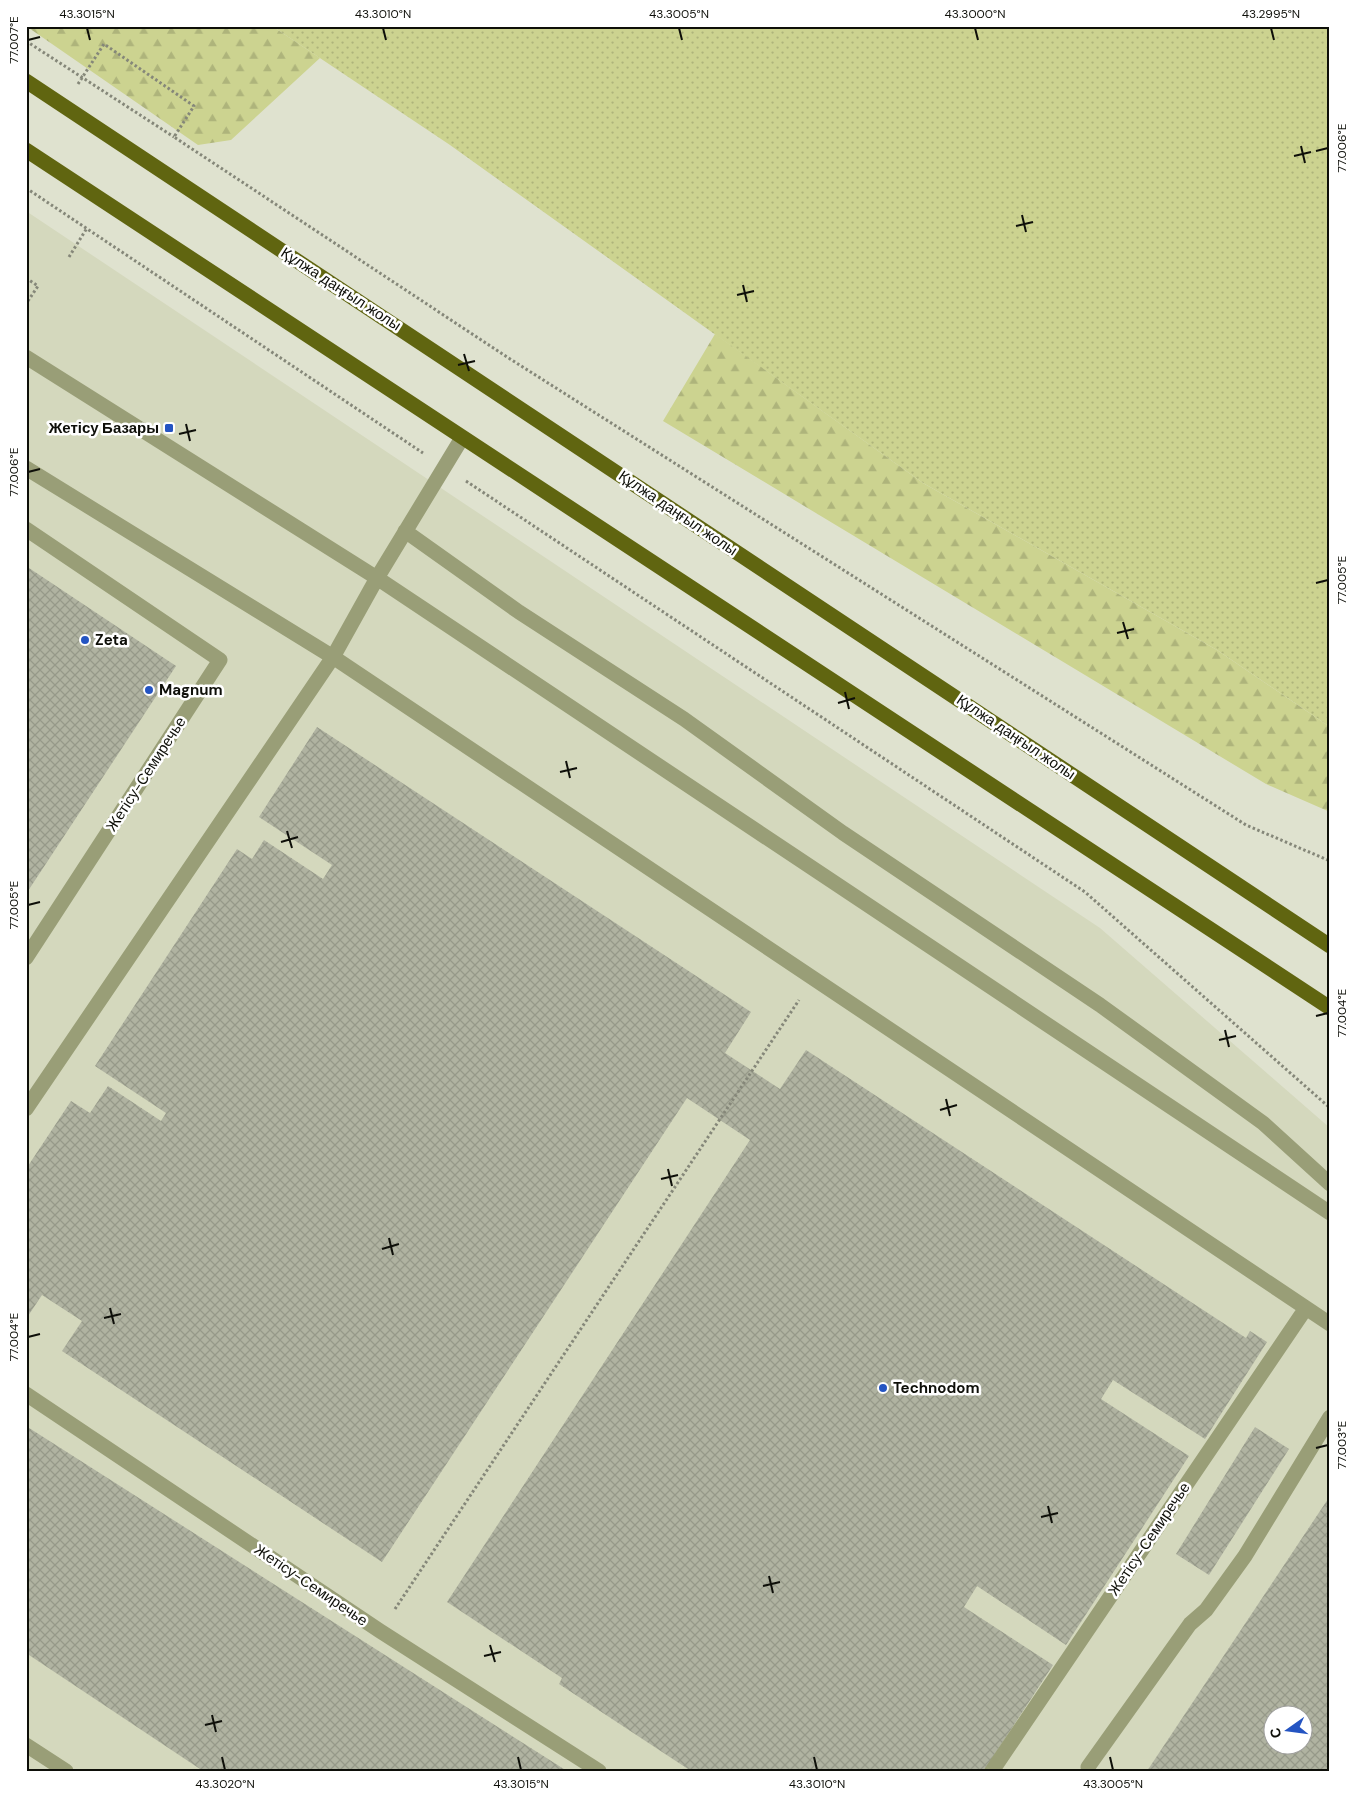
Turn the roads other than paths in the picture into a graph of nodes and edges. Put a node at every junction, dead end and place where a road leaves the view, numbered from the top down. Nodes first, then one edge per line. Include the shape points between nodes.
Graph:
1 (26, 81) edge
2 (26, 150) edge
3 (26, 357) edge
4 (462, 438) junction
5 (26, 468) edge
6 (26, 529) edge
7 (405, 531) junction
8 (377, 578) junction
9 (333, 657) junction
10 (1306, 930) junction
11 (1330, 942) edge
12 (1330, 946) edge
13 (26, 958) edge
14 (1281, 975) junction
15 (1330, 1008) edge
16 (1330, 1013) edge
17 (26, 1109) edge
18 (1330, 1184) edge
19 (1330, 1213) edge
20 (1306, 1308) junction
21 (1330, 1324) edge
22 (26, 1394) edge
23 (1330, 1417) edge
24 (26, 1745) edge
25 (1088, 1767) dead end
26 (66, 1771) edge
27 (599, 1771) edge
28 (992, 1771) edge

1 - 10 main road, Құлжа даңғыл жолы
2 - 4 main road
3 - 8 lane
4 - 7 lane
4 - 14 main road
5 - 9 lane
6 - 13 lane, Жетісу-Семиречье via 220,660
7 - 8 lane
7 - 18 lane via 519,612 684,719 843,833 1100,1005 1263,1123
8 - 9 lane
8 - 19 lane
9 - 17 lane
9 - 20 lane
10 - 11 lane
10 - 12 main road, Құлжа даңғыл жолы
14 - 15 main road
14 - 16 main road
20 - 21 lane
20 - 28 lane, Жетісу-Семиречье
22 - 27 lane, Жетісу-Семиречье via 380,1631
23 - 25 lane via 1245,1556 1206,1610 1190,1624
24 - 26 lane

